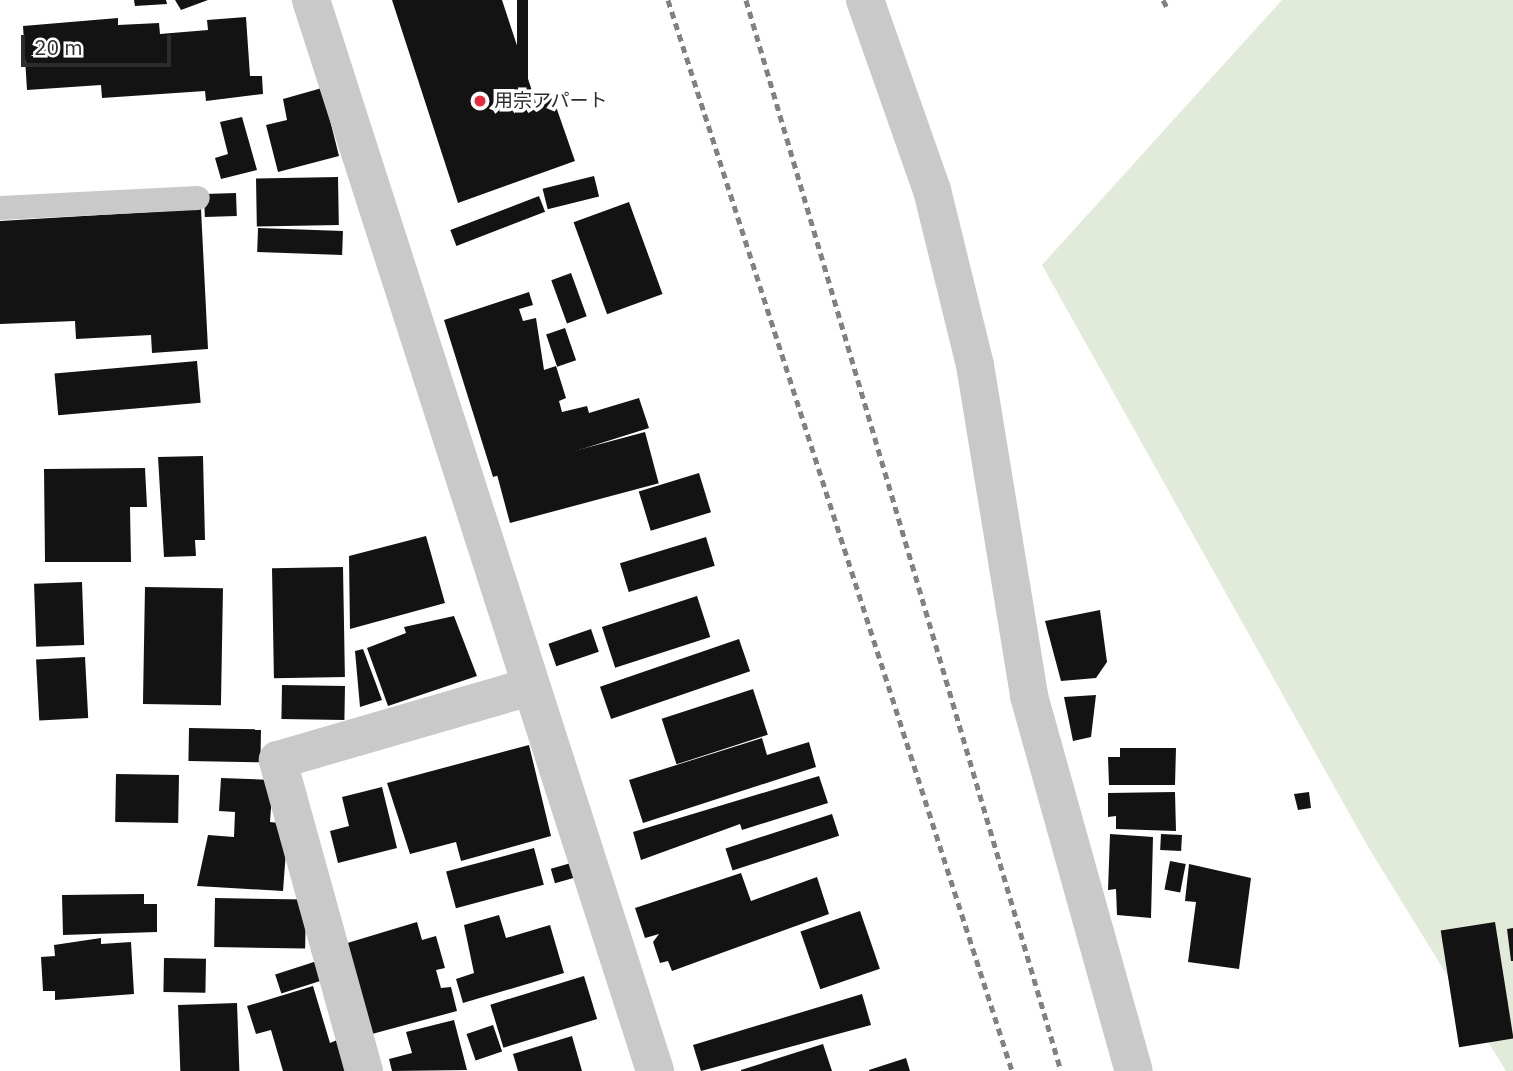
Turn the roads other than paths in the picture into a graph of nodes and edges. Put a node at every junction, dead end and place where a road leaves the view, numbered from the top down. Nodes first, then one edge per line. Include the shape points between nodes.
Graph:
1 (311, 0) edge
2 (865, 0) edge
3 (198, 198) dead end
4 (0, 208) edge
5 (530, 687) junction
6 (364, 1071) edge
7 (655, 1071) edge
8 (1134, 1071) edge

1 - 5 street
2 - 8 street via 932,190 975,365 1029,696
3 - 4 lane
5 - 6 street via 278,760
5 - 7 street

